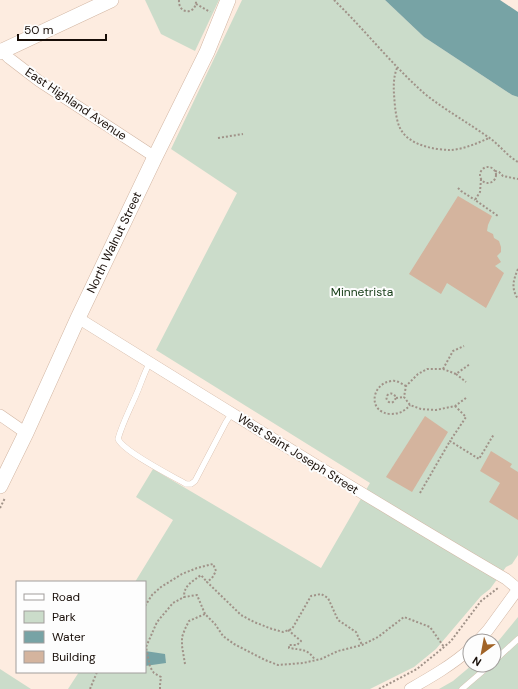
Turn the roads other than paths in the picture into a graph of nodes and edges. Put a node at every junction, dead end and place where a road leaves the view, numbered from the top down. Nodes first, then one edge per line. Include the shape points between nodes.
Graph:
1 (111, 0) edge
2 (228, 0) edge
3 (1, 51) edge
4 (155, 157) junction
5 (78, 318) junction
6 (150, 362) junction
7 (232, 413) junction
8 (0, 416) edge
9 (26, 433) junction
10 (3, 490) edge
11 (518, 589) edge
12 (485, 633) edge
13 (518, 639) edge
14 (502, 654) edge
15 (462, 656) edge
16 (481, 673) edge
17 (410, 689) edge
18 (462, 689) edge

1 - 3 main road
2 - 4 main road, North Walnut Street via 207,52
3 - 4 street, East Highland Avenue via 39,81
4 - 5 main road, North Walnut Street
5 - 6 street, West Saint Joseph Street
5 - 9 main road, North Walnut Street
6 - 7 street, West Saint Joseph Street
6 - 7 lane via 118,439 137,456 186,484 191,484
7 - 11 street, West Saint Joseph Street via 506,579
8 - 9 street
9 - 10 main road, North Walnut Street
11 - 12 street
13 - 14 lane
15 - 17 street
16 - 18 lane

